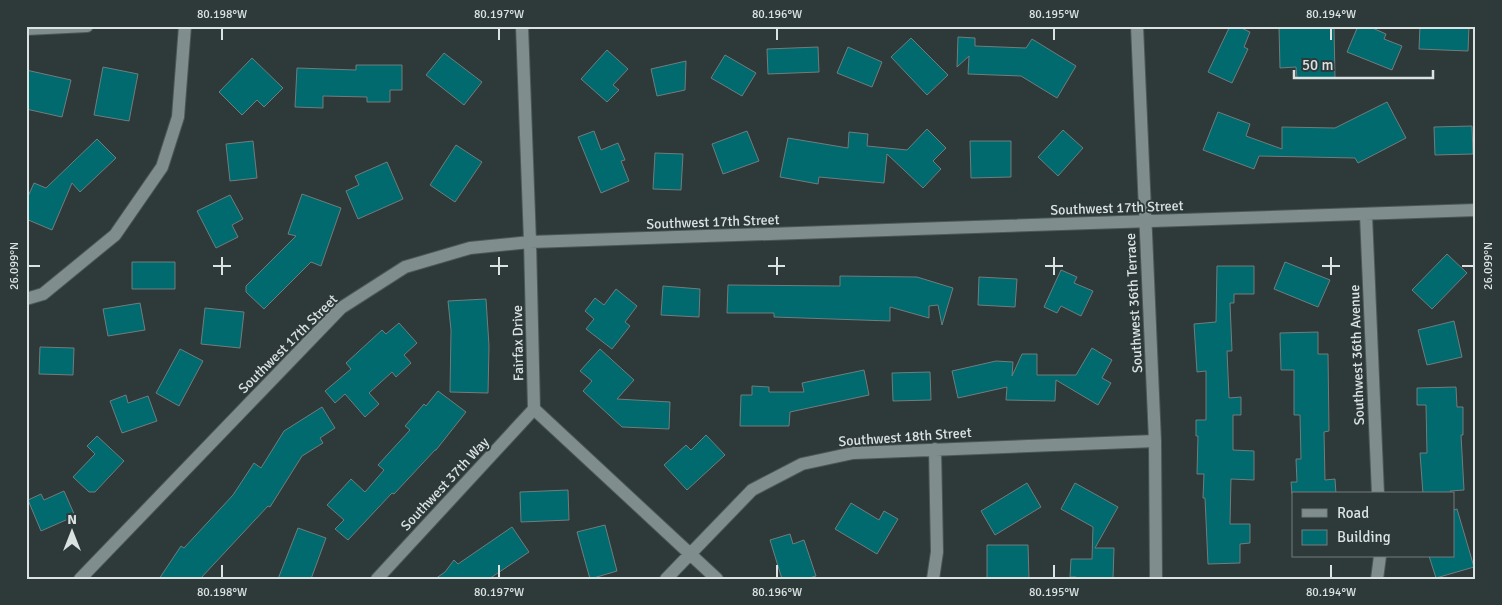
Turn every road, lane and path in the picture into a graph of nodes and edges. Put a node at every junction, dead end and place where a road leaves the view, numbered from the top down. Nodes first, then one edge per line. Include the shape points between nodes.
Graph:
1 (87, 26) edge
2 (185, 26) edge
3 (522, 26) edge
4 (1137, 26) edge
5 (26, 29) edge
6 (1476, 210) edge
7 (1366, 214) junction
8 (1145, 222) junction
9 (530, 242) junction
10 (26, 299) edge
11 (534, 409) junction
12 (1155, 441) junction
13 (935, 449) junction
14 (1378, 492) edge
15 (690, 553) junction
16 (1380, 558) edge
17 (80, 579) edge
18 (377, 579) edge
19 (666, 579) edge
20 (717, 579) edge
21 (933, 579) edge
22 (1156, 579) edge
23 (1377, 579) edge

1 - 5 street
2 - 10 street via 178,117 162,167 115,235 43,294
3 - 9 street, Fairfax Drive
4 - 8 street, Southwest 36th Terrace
6 - 7 street, Southwest 17th Street
7 - 8 street, Southwest 17th Street
7 - 14 street, Southwest 36th Avenue
8 - 9 street, Southwest 17th Street
8 - 12 street, Southwest 36th Terrace
9 - 11 street, Fairfax Drive
9 - 17 street, Southwest 17th Street via 470,248 405,267 341,308
11 - 15 street
11 - 18 street, Southwest 37th Way
12 - 13 street, Southwest 18th Street
12 - 22 street, Southwest 36th Terrace
13 - 15 street, Southwest 18th Street via 853,453 802,464 752,490
13 - 21 street via 937,552
15 - 19 street, Southwest 18th Street
15 - 20 street
16 - 23 street

